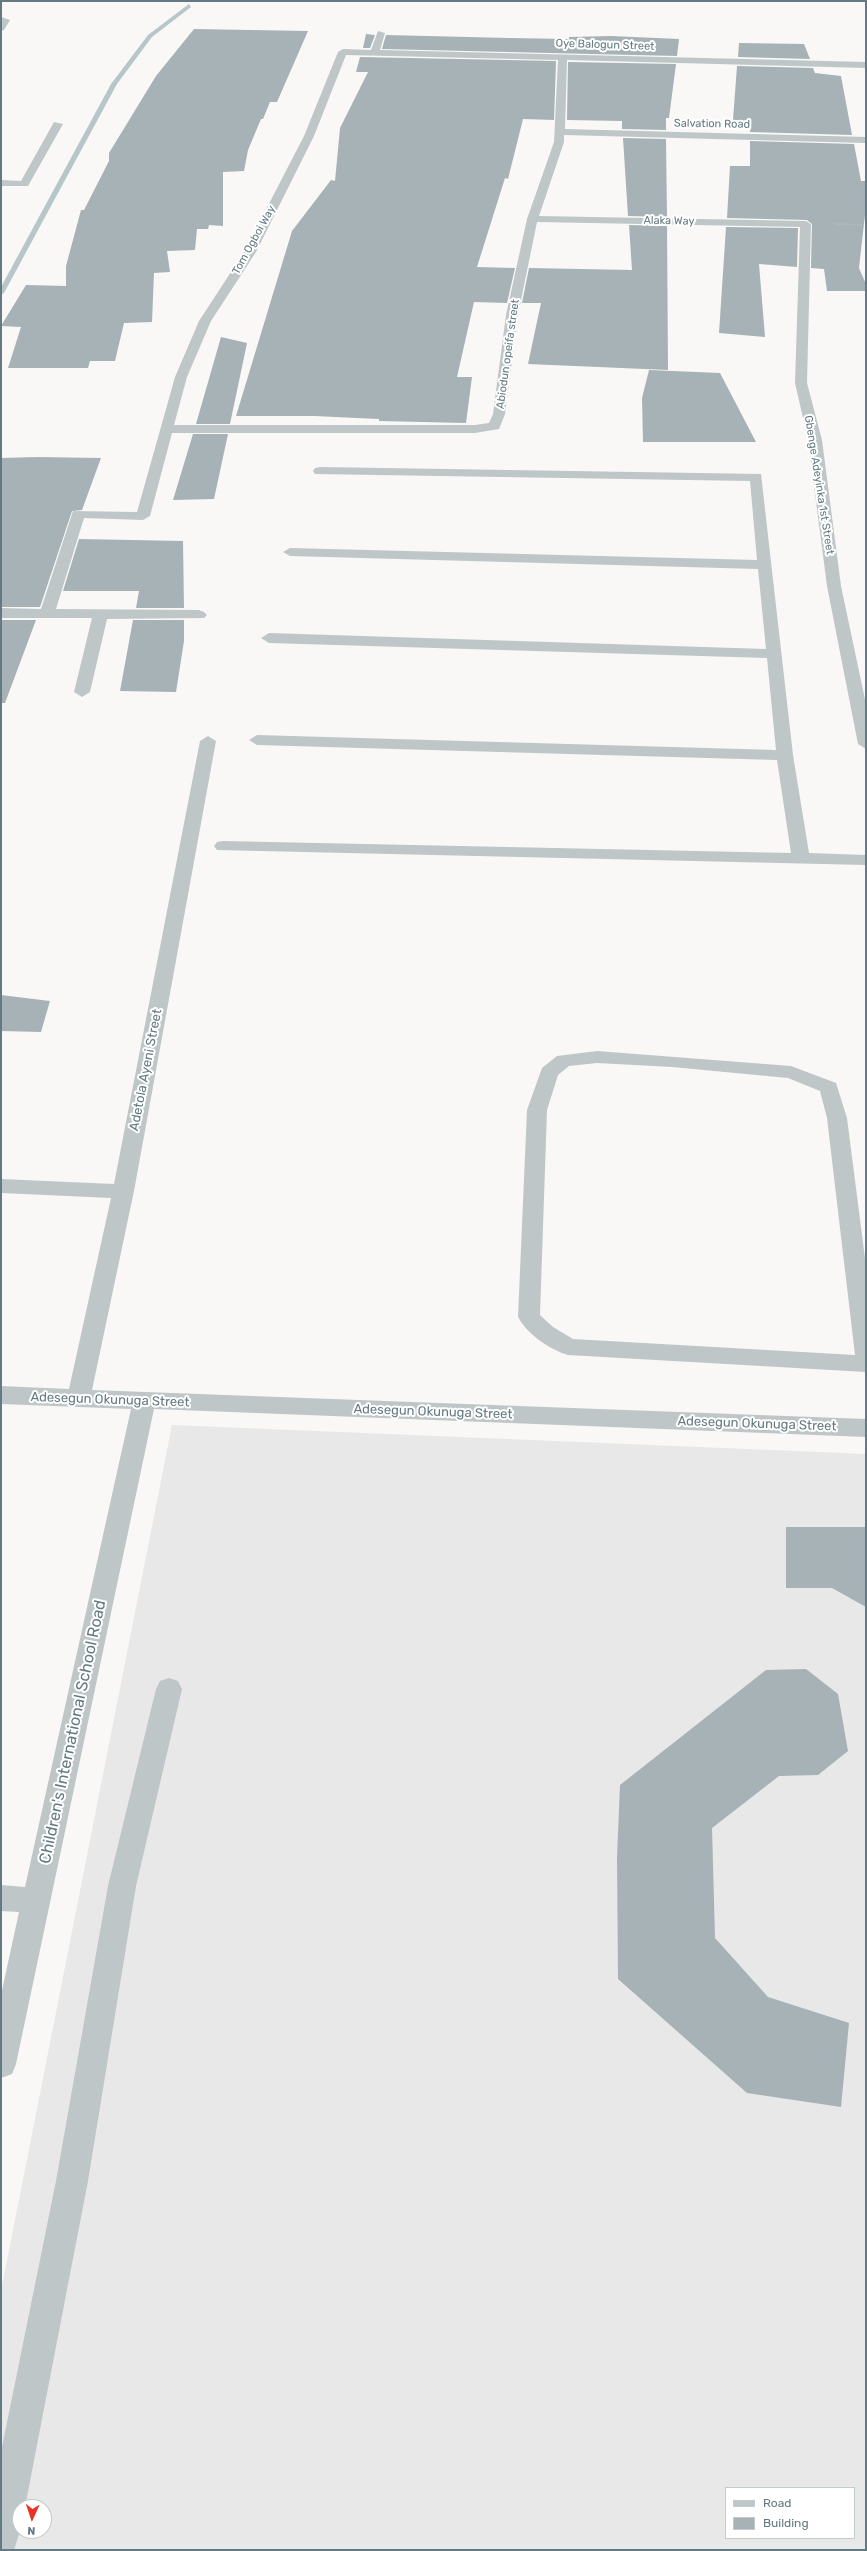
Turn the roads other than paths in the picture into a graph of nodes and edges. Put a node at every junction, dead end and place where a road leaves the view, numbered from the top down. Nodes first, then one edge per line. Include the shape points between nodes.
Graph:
1 (1, 20) edge
2 (1, 28) edge
3 (381, 33) dead end
4 (343, 52) joint
5 (375, 52) junction
6 (563, 56) junction
7 (866, 65) edge
8 (58, 124) dead end
9 (558, 132) junction
10 (866, 140) edge
11 (1, 183) edge
12 (532, 219) junction
13 (806, 224) joint
14 (166, 429) junction
15 (320, 471) dead end
16 (290, 552) dead end
17 (765, 565) junction
18 (1, 613) edge
19 (47, 613) junction
20 (101, 614) junction
21 (198, 615) dead end
22 (269, 638) dead end
23 (775, 654) junction
24 (82, 692) dead end
25 (865, 735) edge
26 (257, 740) dead end
27 (208, 741) dead end
28 (785, 755) junction
29 (223, 846) dead end
30 (801, 859) junction
31 (866, 860) edge
32 (1, 1186) edge
33 (123, 1191) junction
34 (866, 1355) edge
35 (866, 1364) edge
36 (1, 1395) edge
37 (79, 1398) junction
38 (144, 1401) junction
39 (866, 1428) edge
40 (169, 1689) dead end
41 (1, 1898) edge
42 (36, 1900) junction
43 (1, 2064) edge
44 (1, 2538) edge

1 - 2 street via 6,20
3 - 5 street
4 - 5 street, Oye Balogun Street
4 - 14 street, Tom Ogboi Way via 309,136 250,252 205,321 181,376
5 - 6 street, Oye Balogun Street
6 - 7 street, Oye Balogun Street
6 - 9 street, Abiodun opeifa street
8 - 11 street via 24,184
9 - 10 street, Salvation Road
9 - 12 street, Abiodun opeifa street via 559,142
12 - 13 street, Alaka Way
12 - 14 street, Abiodun opeifa street via 512,315 499,414 494,426 475,429
13 - 25 street, Gbenge Adeyinka 1st Street via 801,383 815,440 834,586
14 - 19 street, Tom Ogboi Way via 143,516 78,514
15 - 17 street via 756,477
16 - 17 street
17 - 23 street
18 - 19 street
19 - 20 street
20 - 21 street
20 - 24 street
22 - 23 street
23 - 28 street
26 - 28 street
27 - 33 street, Adetola Ayeni Street
28 - 30 street
29 - 30 street
30 - 31 street
32 - 33 street
33 - 37 street, Adetola Ayeni Street
34 - 35 street via 837,1118 830,1087 791,1072 672,1061 597,1057 564,1060 549,1072 537,1110 529,1317 545,1334 568,1347
36 - 37 street, Adesegun Okunuga Street
37 - 38 street, Adesegun Okunuga Street
38 - 39 street, Adesegun Okunuga Street
38 - 42 street, Children's International School Road
40 - 44 street via 122,1886 72,2181
41 - 42 street
42 - 43 street, Children's International School Road

